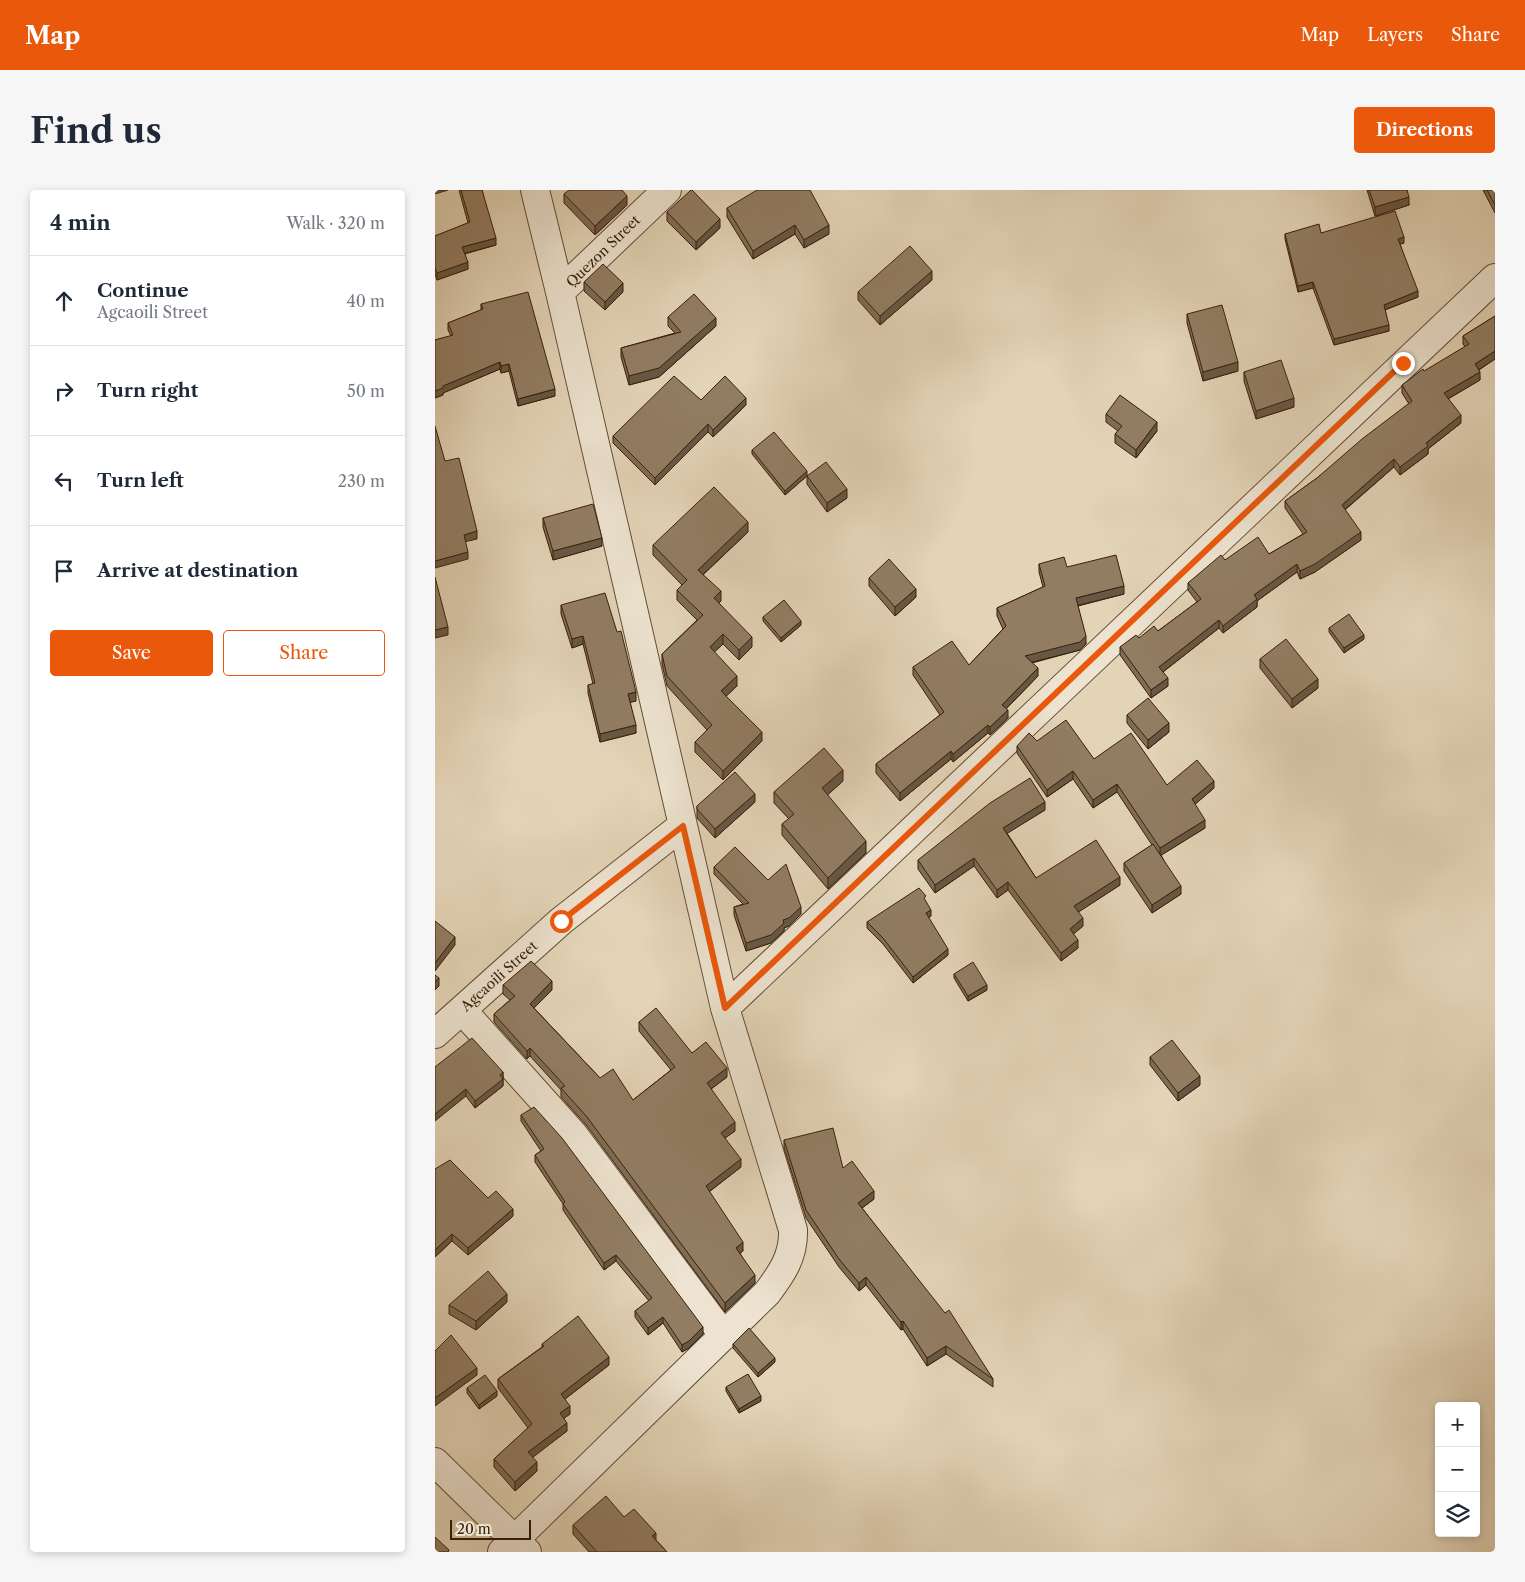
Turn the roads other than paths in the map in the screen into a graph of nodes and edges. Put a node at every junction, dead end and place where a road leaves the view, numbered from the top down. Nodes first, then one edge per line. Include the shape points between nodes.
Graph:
1 (535, 190) edge
2 (667, 190) edge
3 (1495, 278) edge
4 (560, 292) junction
5 (683, 826) junction
6 (725, 1008) junction
7 (462, 1010) junction
8 (435, 1034) edge
9 (724, 1336) junction
10 (435, 1462) edge
11 (515, 1548) edge

1 - 4 street
2 - 4 street, Quezon Street
3 - 6 street
4 - 5 street
5 - 6 street
5 - 7 street, Agcaoili Street via 561,921
6 - 9 street via 793,1230 793,1243 790,1258 767,1293
7 - 8 street, Agcaoili Street
7 - 9 street via 574,1135
9 - 11 street
10 - 11 street

